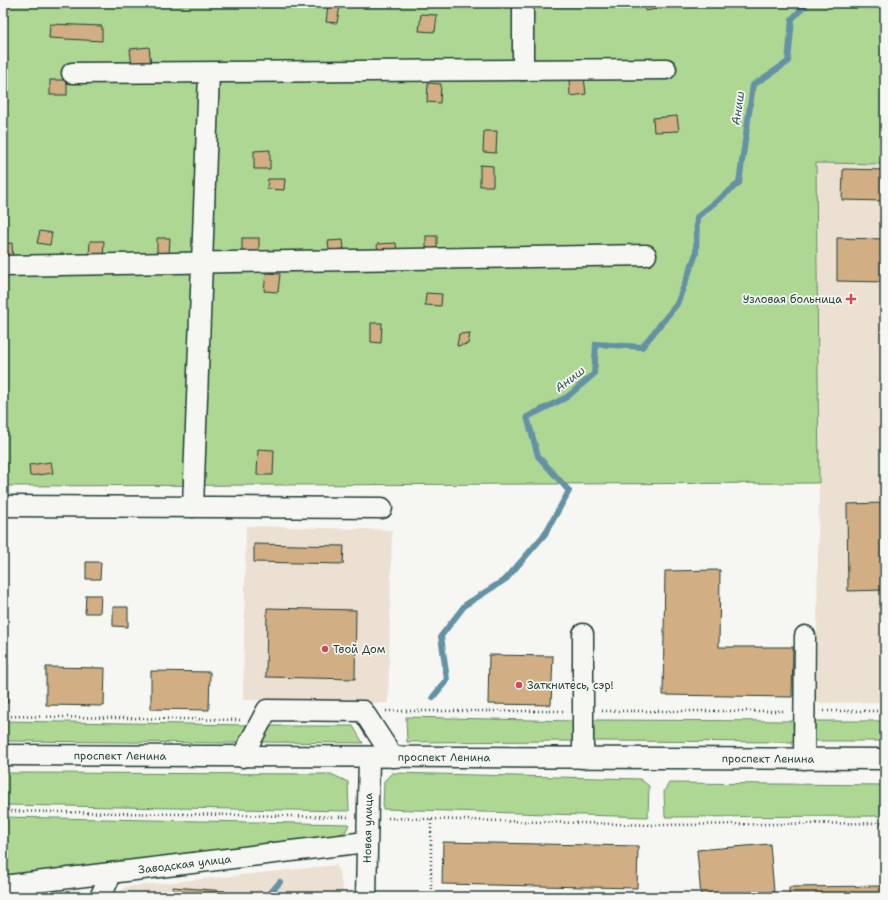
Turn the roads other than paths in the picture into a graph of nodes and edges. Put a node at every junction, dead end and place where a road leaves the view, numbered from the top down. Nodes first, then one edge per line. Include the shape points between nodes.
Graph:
1 (523, 3) edge
2 (666, 69) dead end
3 (523, 70) junction
4 (72, 73) dead end
5 (209, 73) junction
6 (646, 255) dead end
7 (202, 263) junction
8 (3, 266) edge
9 (3, 506) edge
10 (193, 507) junction
11 (382, 508) dead end
12 (583, 634) dead end
13 (805, 636) dead end
14 (3, 755) edge
15 (242, 757) junction
16 (393, 757) junction
17 (369, 758) junction
18 (584, 758) junction
19 (804, 759) junction
20 (885, 759) edge
21 (366, 842) junction
22 (112, 873) junction
23 (3, 886) edge
24 (100, 897) edge
25 (366, 897) edge

1 - 3 street
2 - 3 street
3 - 5 street
4 - 5 street
5 - 7 street
6 - 7 street
7 - 8 street
7 - 10 street
9 - 10 street
10 - 11 street
12 - 18 street
13 - 19 street
14 - 15 street, проспект Ленина
15 - 16 street via 267,710 363,711
15 - 17 street, проспект Ленина
16 - 17 street, проспект Ленина
16 - 18 street, проспект Ленина
17 - 21 street, Новая улица
18 - 19 street, проспект Ленина
19 - 20 street, проспект Ленина
21 - 22 street, Заводская улица
21 - 25 street, Новая улица
22 - 23 street, Заводская улица
22 - 24 street

